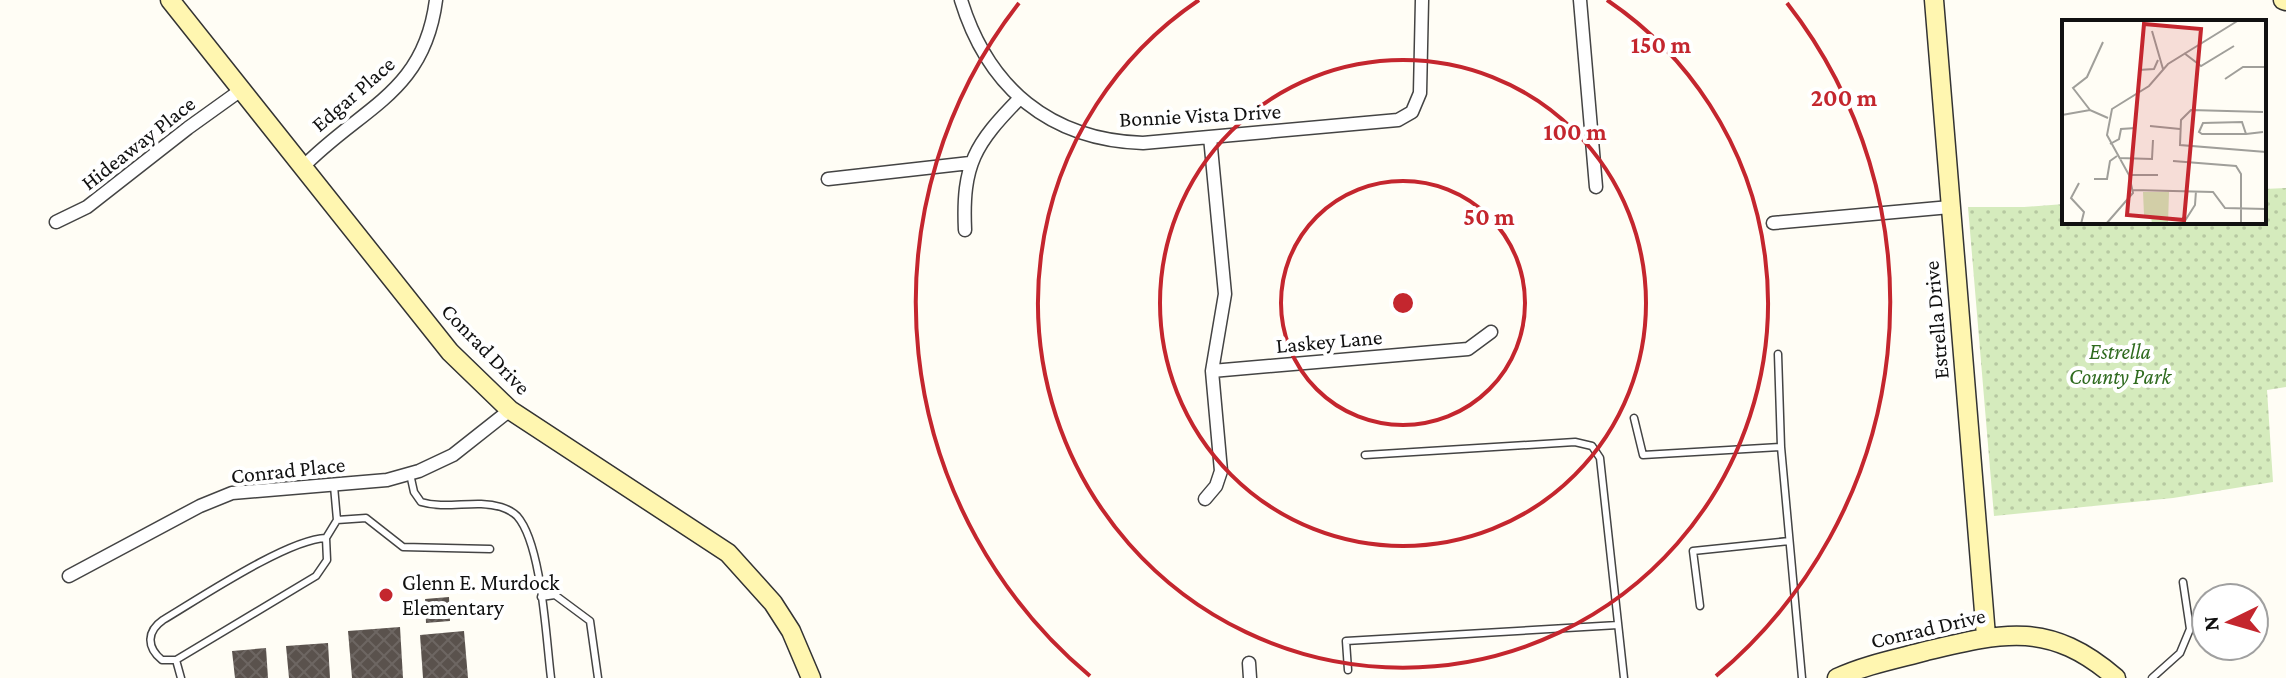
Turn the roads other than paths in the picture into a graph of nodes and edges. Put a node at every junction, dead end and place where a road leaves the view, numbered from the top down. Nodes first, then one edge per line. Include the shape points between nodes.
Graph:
1 (170, 0) edge
2 (436, 0) edge
3 (961, 0) edge
4 (1422, 0) edge
5 (1580, 0) edge
6 (1934, 0) edge
7 (241, 90) junction
8 (1020, 98) junction
9 (1210, 137) junction
10 (970, 163) junction
11 (302, 168) junction
12 (828, 179) dead end
13 (1596, 187) dead end
14 (1950, 207) junction
15 (56, 222) dead end
16 (1773, 223) dead end
17 (965, 230) dead end
18 (1491, 332) dead end
19 (1778, 354) dead end
20 (1212, 371) junction
21 (510, 410) junction
22 (1634, 418) dead end
23 (1781, 447) junction
24 (1365, 455) dead end
25 (410, 474) junction
26 (333, 484) junction
27 (1205, 499) dead end
28 (337, 520) junction
29 (326, 538) junction
30 (1789, 541) junction
31 (490, 549) dead end
32 (69, 576) dead end
33 (2183, 582) dead end
34 (541, 597) junction
35 (1700, 606) dead end
36 (1618, 625) junction
37 (1986, 636) junction
38 (176, 660) junction
39 (1249, 663) dead end
40 (1348, 670) dead end
41 (181, 678) edge
42 (551, 678) edge
43 (598, 678) edge
44 (811, 678) edge
45 (1250, 678) edge
46 (1624, 678) edge
47 (1802, 678) edge
48 (1837, 678) edge
49 (2116, 678) edge
50 (2152, 678) edge

1 - 7 street, Conrad Drive
2 - 11 street, Edgar Place via 425,47 402,84
3 - 8 street, Bonnie Vista Drive via 983,53
4 - 9 street, Bonnie Vista Drive via 1420,93 1412,112 1398,120
5 - 13 street
6 - 14 street, Estrella Drive
7 - 11 street, Conrad Drive
7 - 15 street, Hideaway Place via 87,207
8 - 9 street, Bonnie Vista Drive via 1051,120 1105,140 1143,143
8 - 10 street via 987,132
9 - 20 street via 1225,294
10 - 12 street
10 - 17 street via 963,197
11 - 21 street, Conrad Drive via 450,352
14 - 16 street
14 - 37 street, Estrella Drive
18 - 20 street, Laskey Lane via 1468,349
19 - 23 lane
20 - 27 street via 1221,471
21 - 25 street, Conrad Place via 453,455
21 - 44 street, Conrad Drive via 728,553 773,603
22 - 23 lane via 1643,455
23 - 30 lane
24 - 36 lane via 1575,442 1592,446 1600,458
25 - 26 street, Conrad Place
25 - 34 lane via 421,502 493,505 519,518 536,563
26 - 28 lane
26 - 32 street, Conrad Place via 232,493
28 - 29 lane
28 - 31 lane via 366,518 403,547
29 - 38 lane via 327,560 309,582
29 - 38 lane via 312,538 254,566 156,625 150,638 153,652 162,660
30 - 35 lane via 1693,551
30 - 47 lane
33 - 50 lane via 2190,629 2180,653
34 - 42 lane
34 - 43 lane via 555,595 590,621
36 - 40 lane via 1346,641
36 - 46 lane
37 - 48 street, Conrad Drive
37 - 49 street, Conrad Drive via 2056,641 2092,657
38 - 41 lane
39 - 45 street

